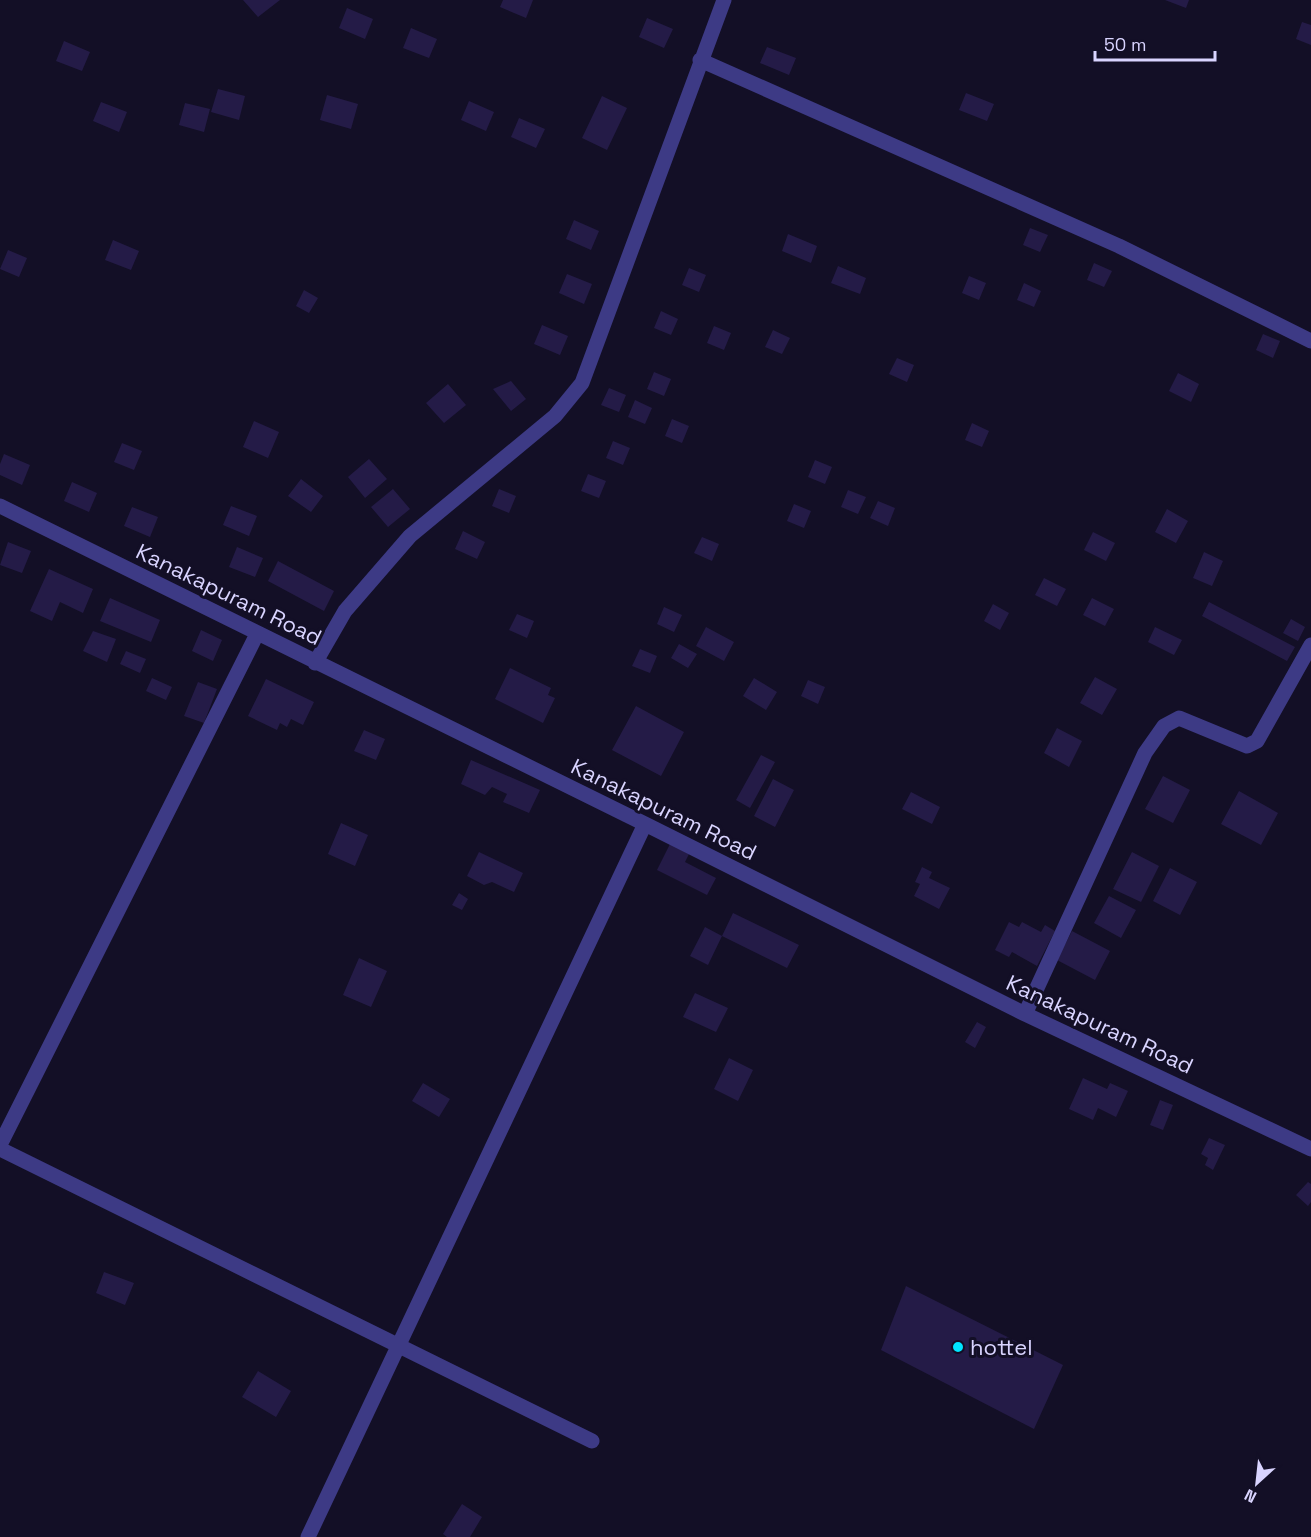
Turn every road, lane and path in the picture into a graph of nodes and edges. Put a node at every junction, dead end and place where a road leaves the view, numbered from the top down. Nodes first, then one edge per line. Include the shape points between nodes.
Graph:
1 (724, 0) edge
2 (700, 60) junction
3 (1311, 342) edge
4 (0, 506) edge
5 (257, 634) junction
6 (1311, 645) edge
7 (315, 663) junction
8 (645, 824) junction
9 (1025, 1014) junction
10 (0, 1147) edge
11 (1311, 1149) edge
12 (399, 1344) junction
13 (592, 1441) dead end
14 (308, 1537) edge

1 - 2 street
2 - 3 street via 1119,246
2 - 7 street via 582,383 555,416 410,536 345,611
4 - 5 street, Kanakapuram Road
5 - 7 street, Kanakapuram Road
5 - 10 street
6 - 9 street via 1257,741 1247,746 1179,718 1164,726 1145,753
7 - 8 street, Kanakapuram Road
8 - 9 street, Kanakapuram Road
8 - 12 street
9 - 11 street, Kanakapuram Road
10 - 12 street
12 - 13 street
12 - 14 street

